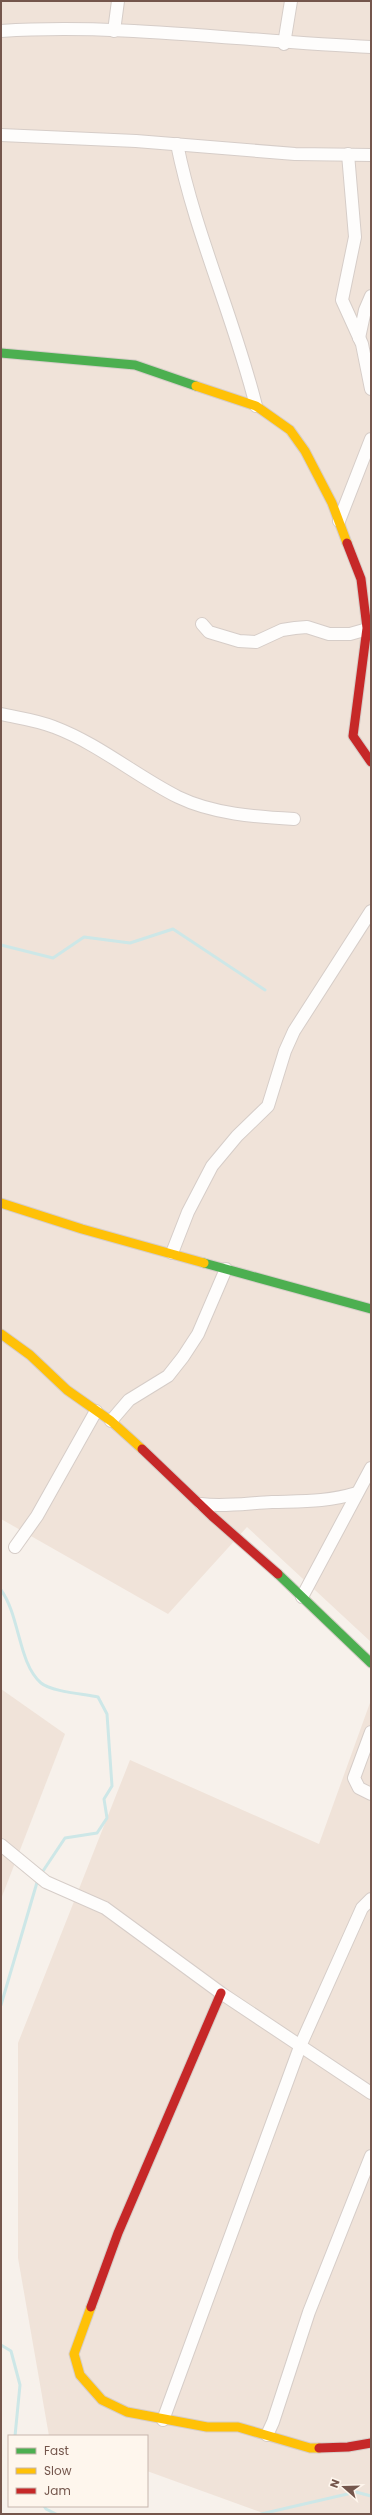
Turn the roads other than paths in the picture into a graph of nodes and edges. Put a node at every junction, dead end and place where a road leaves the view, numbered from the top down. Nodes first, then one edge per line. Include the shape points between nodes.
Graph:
1 (118, 1) edge
2 (290, 1) edge
3 (1, 31) edge
4 (114, 31) junction
5 (284, 44) junction
6 (371, 47) edge
7 (1, 135) edge
8 (177, 144) junction
9 (348, 154) junction
10 (371, 155) edge
11 (371, 296) edge
12 (359, 338) junction
13 (1, 353) edge
14 (371, 389) edge
15 (256, 406) junction
16 (371, 439) edge
17 (339, 521) junction
18 (202, 624) dead end
19 (369, 628) edge
20 (1, 714) edge
21 (371, 762) edge
22 (294, 819) dead end
23 (371, 911) edge
24 (1, 1203) edge
25 (172, 1254) junction
26 (226, 1269) junction
27 (371, 1309) edge
28 (1, 1334) edge
29 (96, 1411) junction
30 (111, 1421) junction
31 (371, 1468) edge
32 (357, 1493) junction
33 (201, 1504) junction
34 (15, 1547) dead end
35 (302, 1596) junction
36 (371, 1663) edge
37 (371, 1732) edge
38 (371, 1794) edge
39 (1, 1845) edge
40 (371, 1899) edge
41 (221, 1992) junction
42 (301, 2044) junction
43 (371, 2093) edge
44 (371, 2156) edge
45 (163, 2420) junction
46 (267, 2435) junction
47 (371, 2443) edge

1 - 4 street
2 - 5 street
3 - 4 street
4 - 5 street
5 - 6 street
7 - 8 street
8 - 9 street via 295,154
8 - 15 street via 192,211 248,375
9 - 10 street
9 - 12 street via 355,237 342,300
11 - 12 street
12 - 14 street
13 - 15 street via 135,365
15 - 17 street via 290,430 305,451
16 - 17 street
17 - 19 street via 362,579
18 - 19 street via 214,634 239,641 256,642 282,630 295,628 306,627 329,634 350,634
19 - 21 street via 353,736
20 - 22 street via 55,727 109,755 178,797 208,808 262,817
23 - 25 street via 294,1031 284,1051 268,1106 237,1136 212,1166 188,1212
24 - 25 street
25 - 26 street
26 - 27 street
26 - 30 street via 198,1334 183,1357 168,1376 128,1400
28 - 29 street
29 - 30 street
29 - 34 street via 37,1516
30 - 33 street
31 - 32 street
32 - 33 street via 334,1500 310,1502 218,1506
32 - 35 street
33 - 35 street
35 - 36 street
37 - 38 street via 354,1778 359,1788
39 - 41 street via 46,1882 105,1908
40 - 42 street via 362,1908
41 - 42 street
41 - 45 street via 121,2226 74,2354 80,2375 102,2400 127,2412
42 - 43 street
42 - 45 street
44 - 46 street via 309,2312
45 - 46 street via 207,2427 238,2427
46 - 47 street via 310,2448 348,2447

